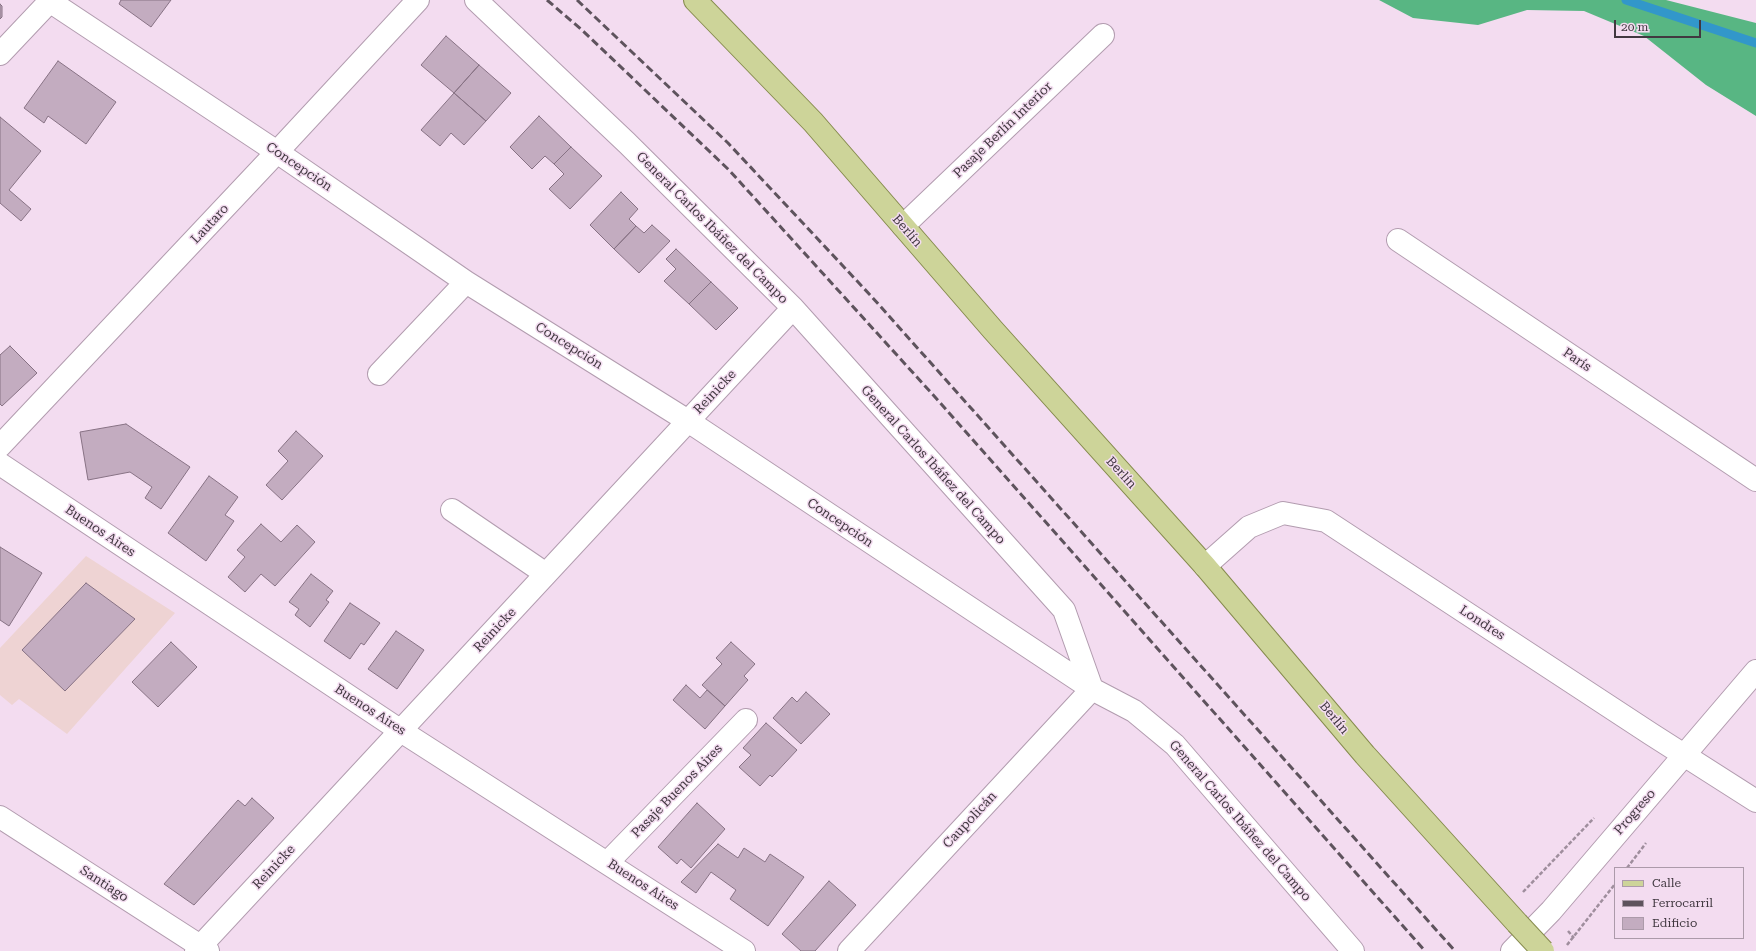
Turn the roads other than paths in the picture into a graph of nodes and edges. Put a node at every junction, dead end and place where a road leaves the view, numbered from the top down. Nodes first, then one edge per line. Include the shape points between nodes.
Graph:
1 (49, 0) edge
2 (418, 0) edge
3 (476, 0) edge
4 (695, 0) edge
5 (1103, 35) dead end
6 (0, 54) edge
7 (277, 152) junction
8 (903, 226) junction
9 (1398, 240) dead end
10 (466, 282) junction
11 (793, 308) junction
12 (379, 374) dead end
13 (688, 422) junction
14 (0, 446) edge
15 (0, 464) edge
16 (1756, 480) edge
17 (452, 510) dead end
18 (1205, 566) junction
19 (546, 574) junction
20 (1756, 671) edge
21 (1092, 689) junction
22 (746, 720) dead end
23 (401, 731) junction
24 (1684, 755) junction
25 (1756, 801) edge
26 (0, 817) edge
27 (608, 862) junction
28 (202, 949) edge
29 (744, 951) edge
30 (849, 951) edge
31 (1353, 951) edge
32 (1512, 951) edge
33 (1543, 951) edge

1 - 6 street
1 - 7 street, Concepción
2 - 7 street, Lautaro
3 - 11 street, General Carlos Ibáñez del Campo via 628,143
4 - 8 main road, Berlín via 813,122
5 - 8 street, Pasaje Berlín Interior
7 - 10 street, Concepción
7 - 14 street, Lautaro
8 - 18 main road, Berlín via 992,330
9 - 16 street, París
10 - 12 street
10 - 13 street, Concepción
11 - 13 street, Reinicke
11 - 21 street, General Carlos Ibáñez del Campo via 1064,610
13 - 19 street, Reinicke
13 - 21 street, Concepción
15 - 23 street, Buenos Aires
17 - 19 street
18 - 24 street, Londres via 1249,527 1283,513 1326,521
18 - 33 main road, Berlín, bridge via 1365,755
19 - 23 street, Reinicke
20 - 24 street, Progreso
21 - 30 street, Caupolicán
21 - 31 street, General Carlos Ibáñez del Campo via 1134,711 1175,744
22 - 27 street, Pasaje Buenos Aires
23 - 27 street, Buenos Aires
23 - 28 street, Reinicke
24 - 25 street, Londres
24 - 32 street, Progreso via 1550,911
26 - 28 street, Santiago
27 - 29 street, Buenos Aires

